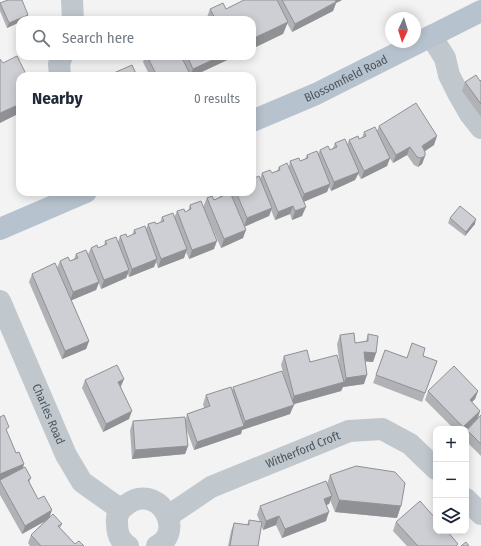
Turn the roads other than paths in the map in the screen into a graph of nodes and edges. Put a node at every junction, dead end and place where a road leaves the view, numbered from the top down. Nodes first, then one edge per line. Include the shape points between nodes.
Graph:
1 (72, 0) edge
2 (481, 11) edge
3 (72, 16) edge
4 (431, 36) junction
5 (60, 60) edge
6 (60, 72) edge
7 (256, 119) edge
8 (481, 128) edge
9 (77, 196) edge
10 (0, 229) edge
11 (0, 301) edge
12 (433, 466) edge
13 (469, 502) edge
14 (120, 509) junction
15 (481, 514) edge
16 (168, 516) junction
17 (128, 546) edge
18 (157, 546) edge

1 - 3 street
2 - 4 main road, Blossomfield Road
4 - 7 main road, Blossomfield Road via 316,94
4 - 8 street via 445,58 449,75 458,93
5 - 6 street
9 - 10 main road
11 - 14 street, Charles Road via 66,455 82,482
12 - 16 street, Witherford Croft via 410,444 382,429 349,431 211,487
13 - 15 street
14 - 16 street via 134,499 145,498 163,507
14 - 17 street via 116,518 117,532
16 - 18 street via 169,531

